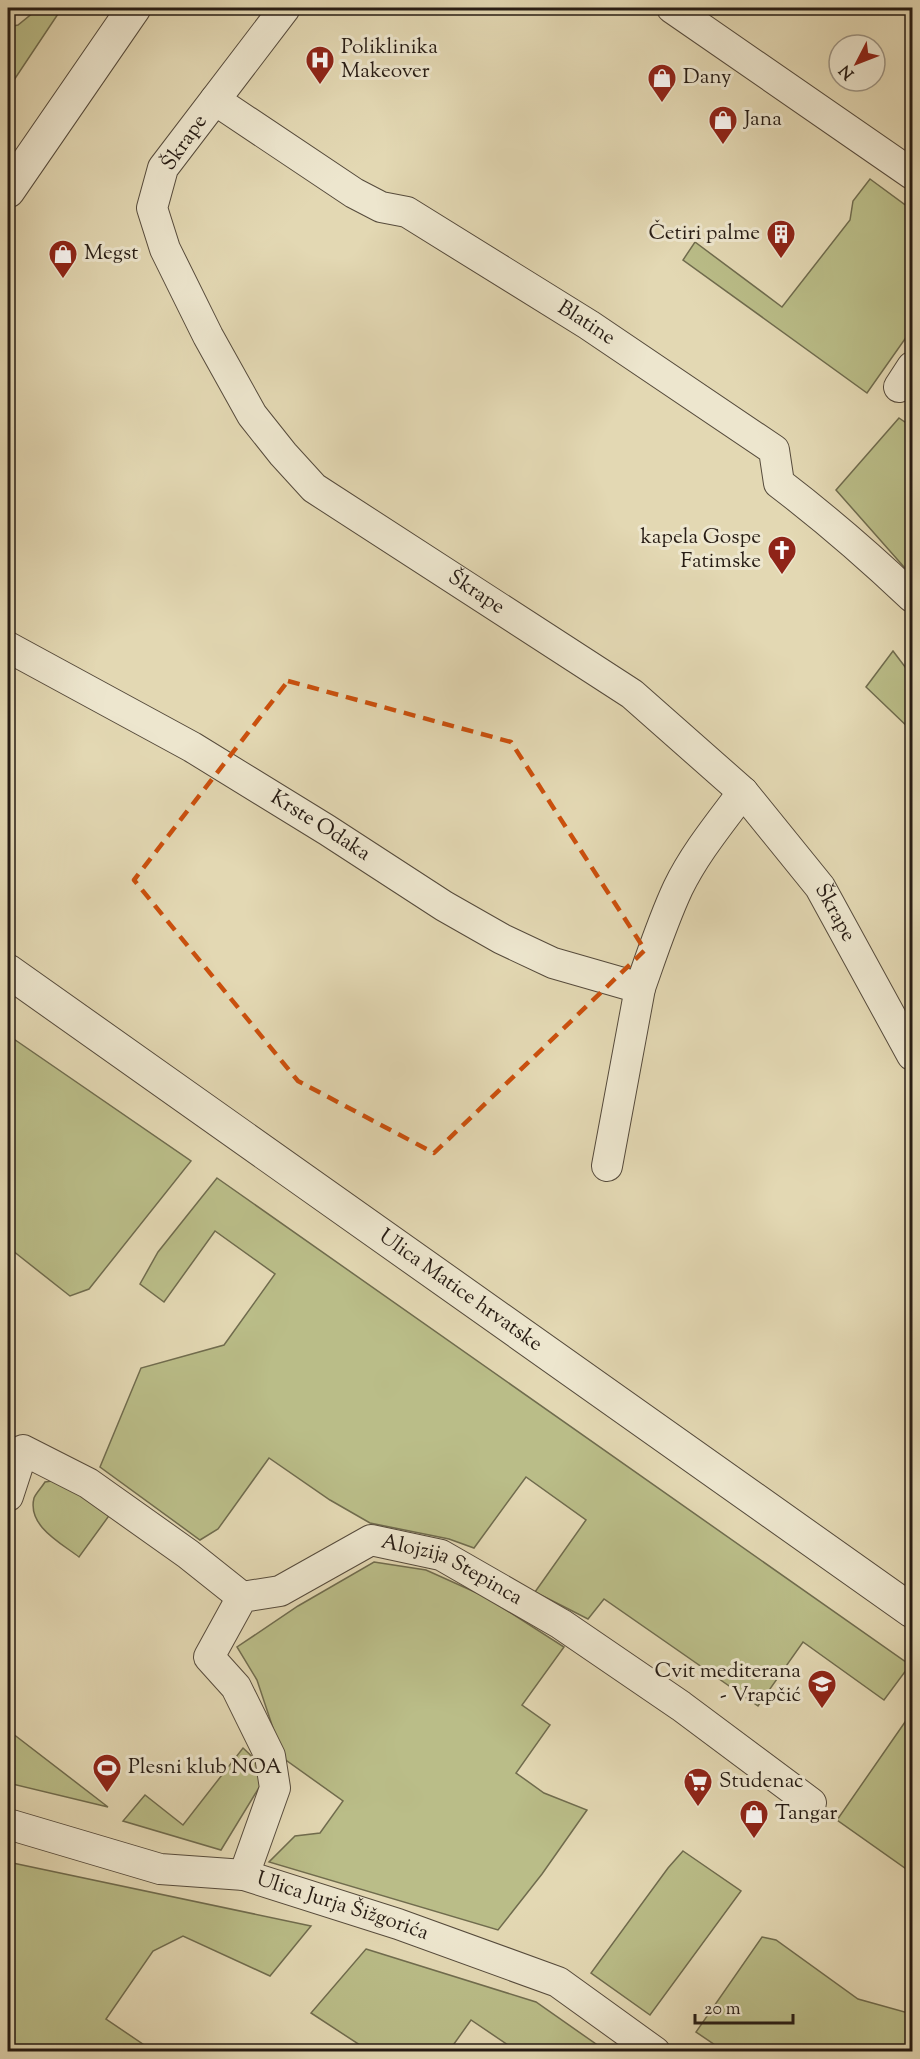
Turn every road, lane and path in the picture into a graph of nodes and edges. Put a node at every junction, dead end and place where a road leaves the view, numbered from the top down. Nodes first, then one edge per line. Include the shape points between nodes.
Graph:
1 (134, 8) edge
2 (285, 8) edge
3 (672, 8) edge
4 (215, 100) junction
5 (912, 174) edge
6 (8, 191) edge
7 (912, 597) edge
8 (8, 647) edge
9 (743, 792) junction
10 (8, 971) edge
11 (640, 988) junction
12 (912, 1055) edge
13 (607, 1166) dead end
14 (8, 1496) edge
15 (242, 1598) junction
16 (912, 1611) edge
17 (811, 1803) dead end
18 (8, 1824) edge
19 (244, 1875) junction
20 (655, 2052) edge

1 - 6 street
2 - 4 street, Škrape
3 - 5 street
4 - 7 street, Blatine via 354,193 381,207 407,212 589,325 774,450 779,483
4 - 9 street, Škrape via 164,168 152,208 165,249 252,415 314,488 632,694
8 - 11 street, Krste Odaka via 192,747 502,939 553,963
9 - 11 street via 679,887
9 - 12 street, Škrape via 819,887
10 - 16 street, Ulica Matice hrvatske
11 - 13 street
14 - 15 street via 23,1450 88,1483
15 - 17 street, Alojzija Stepinca via 280,1591 371,1540 441,1555 561,1624 681,1706
15 - 19 street via 209,1657 236,1687 270,1756 275,1788
18 - 19 street, Ulica Jurja Šižgorića via 160,1869
19 - 20 street, Ulica Jurja Šižgorića via 398,1924 558,1982

